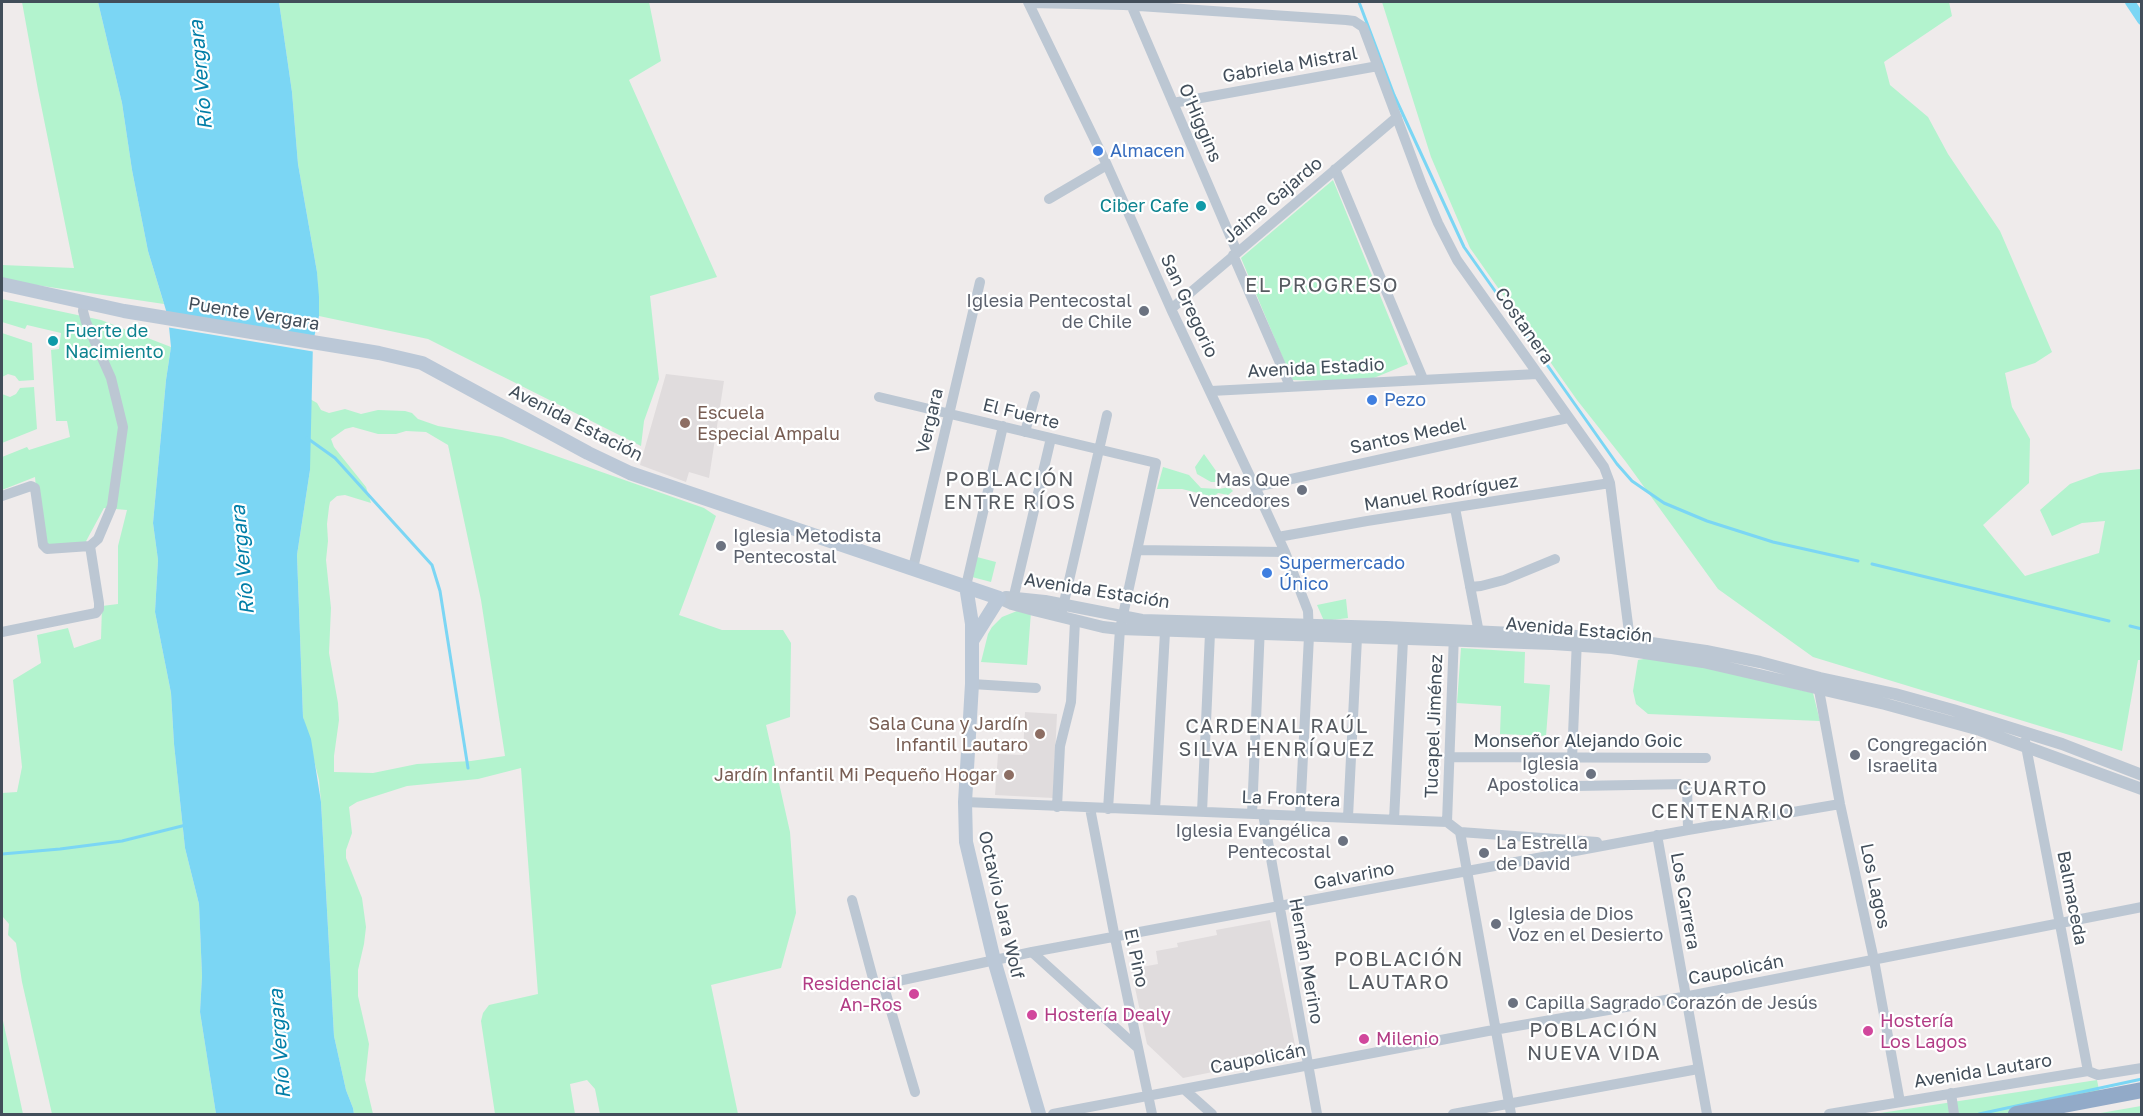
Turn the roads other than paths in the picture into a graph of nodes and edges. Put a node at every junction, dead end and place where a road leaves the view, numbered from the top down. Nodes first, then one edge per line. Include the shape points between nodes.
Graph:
1 (1029, 2) edge
2 (1127, 4) edge
3 (1378, 66) junction
4 (1173, 103) junction
5 (1397, 117) junction
6 (1107, 165) junction
7 (1335, 169) junction
8 (1049, 200) dead end
9 (1235, 254) junction
10 (980, 282) dead end
11 (2, 284) edge
12 (84, 302) junction
13 (1172, 309) junction
14 (379, 353) joint
15 (1537, 374) junction
16 (1423, 379) junction
17 (1290, 386) junction
18 (1211, 391) junction
19 (1035, 396) dead end
20 (879, 397) dead end
21 (949, 413) junction
22 (1107, 415) dead end
23 (1568, 418) junction
24 (1003, 426) junction
25 (1025, 432) junction
26 (1050, 438) junction
27 (1099, 449) junction
28 (1610, 483) junction
29 (1256, 487) junction
30 (2, 496) edge
31 (1455, 508) junction
32 (1278, 537) junction
33 (90, 546) junction
34 (1137, 549) junction
35 (1285, 552) junction
36 (1556, 559) dead end
37 (913, 568) junction
38 (966, 586) junction
39 (1470, 587) junction
40 (1008, 599) junction
41 (1062, 611) junction
42 (1075, 621) junction
43 (1120, 623) junction
44 (1260, 630) junction
45 (1310, 631) junction
46 (2, 632) edge
47 (1165, 632) junction
48 (1210, 633) junction
49 (1454, 635) junction
50 (1480, 637) junction
51 (1357, 638) junction
52 (1403, 640) junction
53 (972, 641) junction
54 (1577, 641) junction
55 (1631, 645) junction
56 (972, 684) junction
57 (1820, 684) junction
58 (1036, 688) dead end
59 (2024, 739) junction
60 (1449, 757) junction
61 (1706, 758) dead end
62 (2098, 758) junction
63 (1572, 759) junction
64 (2094, 771) junction
65 (2142, 775) edge
66 (1522, 787) dead end
67 (2142, 789) edge
68 (965, 802) junction
69 (1840, 804) junction
70 (1057, 807) junction
71 (1090, 808) junction
72 (1108, 809) junction
73 (1155, 810) junction
74 (1202, 812) junction
75 (1257, 814) junction
76 (1300, 816) junction
77 (1347, 817) junction
78 (1394, 820) junction
79 (1447, 822) junction
80 (1688, 830) junction
81 (1460, 832) junction
82 (1657, 835) junction
83 (1613, 843) junction
84 (1468, 871) junction
85 (852, 900) dead end
86 (1279, 906) junction
87 (2142, 907) edge
88 (2060, 923) junction
89 (1114, 937) junction
90 (1032, 952) junction
91 (994, 960) junction
92 (1874, 960) junction
93 (879, 985) junction
94 (1685, 996) junction
95 (1496, 1030) junction
96 (1138, 1048) junction
97 (1308, 1065) junction
98 (2142, 1068) edge
99 (1698, 1069) junction
100 (2088, 1071) junction
101 (1185, 1090) junction
102 (2142, 1090) edge
103 (915, 1092) dead end
104 (1951, 1094) junction
105 (1148, 1097) junction
106 (1900, 1101) junction
107 (2142, 1101) edge
108 (1510, 1109) edge
109 (1039, 1114) edge
110 (1053, 1114) edge
111 (1152, 1114) edge
112 (1212, 1114) edge
113 (1317, 1114) edge
114 (1453, 1114) edge
115 (1707, 1114) edge
116 (1829, 1114) edge
117 (1954, 1114) edge
118 (2016, 1114) edge
119 (2071, 1114) edge

1 - 2 street
1 - 6 street, San Gregorio
2 - 3 street, Costanera via 1346,20 1360,24
2 - 4 street, O'Higgins
3 - 4 street, Gabriela Mistral
3 - 5 street, Costanera
4 - 9 street, O'Higgins
5 - 7 street, Jaime Gajardo
5 - 15 street, Costanera via 1438,223 1457,260
6 - 8 street
6 - 13 street, San Gregorio
7 - 9 street, Jaime Gajardo
7 - 16 street, Avenida Estadio
9 - 13 street, Jaime Gajardo
9 - 17 street, O'Higgins
10 - 21 street, Vergara
11 - 12 main road, Puente Vergara
12 - 14 main road, Puente Vergara
12 - 33 street via 86,322 111,378 123,427 112,507 98,539
13 - 18 street, San Gregorio
14 - 37 main road, Avenida Estación via 437,370 630,473
15 - 16 street, Avenida Estadio
15 - 23 street, Costanera
16 - 17 street, Avenida Estadio
17 - 18 street, Avenida Estadio
18 - 29 street, San Gregorio
19 - 25 street
20 - 21 street, El Fuerte
21 - 24 street, El Fuerte
21 - 37 street, Vergara
22 - 27 street
23 - 28 street, Costanera via 1604,467
23 - 29 street, Santos Medel
24 - 25 street, El Fuerte
24 - 38 street
25 - 26 street, El Fuerte
26 - 27 street, El Fuerte
26 - 40 street
27 - 34 street, El Fuerte via 1156,463
27 - 41 street
28 - 31 street, Manuel Rodríguez
28 - 55 street, Costanera
29 - 32 street, San Gregorio
30 - 33 street via 34,488 45,547 49,550
31 - 32 street, Manuel Rodríguez
31 - 39 street
32 - 35 street, San Gregorio
33 - 46 street via 99,603 96,613
34 - 35 street
34 - 43 street
35 - 45 street, San Gregorio via 1308,611
36 - 39 street via 1504,580
37 - 38 main road, Avenida Estación
38 - 40 main road, Avenida Estación
38 - 53 main road, Octavio Jara Wolf via 972,613
39 - 50 street
40 - 41 street, Avenida Estación
40 - 53 main road
41 - 42 street, Avenida Estación
41 - 43 street, Avenida Estación
42 - 43 street, Avenida Estación
42 - 70 street via 1071,702 1060,746
43 - 44 street, Avenida Estación via 1142,620
43 - 47 street, Avenida Estación
43 - 72 street
44 - 45 street, Avenida Estación
44 - 48 street, Avenida Estación
44 - 75 street, Hernán Merino
45 - 49 street, Avenida Estación
45 - 51 street, Avenida Estación
45 - 76 street, San Gregorio
47 - 48 street, Avenida Estación
47 - 73 street
48 - 74 street
49 - 50 street, Avenida Estación
49 - 52 street, Avenida Estación
49 - 60 street, Tucapel Jiménez
50 - 54 street, Avenida Estación
51 - 52 street, Avenida Estación
51 - 77 street
52 - 78 street
53 - 56 main road, Octavio Jara Wolf
54 - 55 street, Avenida Estación
54 - 63 street
55 - 57 street, Avenida Estación
56 - 58 street
56 - 68 main road, Octavio Jara Wolf
57 - 59 street, Avenida Estación
57 - 69 street, Los Lagos
59 - 62 street, Avenida Estación
59 - 64 street, Avenida Estación
59 - 88 street, Balmaceda
60 - 63 street, Monseñor Alejando Goic
60 - 79 street, Tucapel Jiménez
61 - 63 street, Monseñor Alejando Goic
62 - 64 street
62 - 65 street, Avenida Estación
64 - 67 street, Avenida Estación
66 - 80 street via 1687,784
68 - 70 street, La Frontera
68 - 91 main road, Octavio Jara Wolf via 966,842
69 - 80 street, Galvarino
69 - 92 street, Los Lagos
70 - 71 street, La Frontera
71 - 72 street, La Frontera
71 - 89 street, El Pino
72 - 73 street, La Frontera
73 - 74 street, La Frontera
74 - 75 street, La Frontera
75 - 76 street, La Frontera
75 - 86 street, Hernán Merino
76 - 77 street, La Frontera
77 - 78 street, La Frontera
78 - 79 street, La Frontera
79 - 81 street
80 - 82 street, Galvarino
81 - 83 street
81 - 84 street
82 - 83 street, Galvarino
82 - 94 street, Los Carrera
83 - 84 street, Galvarino
84 - 86 street, Galvarino
84 - 95 street
85 - 93 street
86 - 89 street, Galvarino
86 - 97 street, Hernán Merino
87 - 88 street, Caupolicán
88 - 92 street, Caupolicán
88 - 100 street, Balmaceda
89 - 90 street, Galvarino
89 - 96 street, El Pino
90 - 91 street, Galvarino
90 - 96 street
91 - 93 street, Galvarino
91 - 109 main road, Octavio Jara Wolf
92 - 94 street, Caupolicán
92 - 106 street, Los Lagos
93 - 103 street
94 - 95 street, Caupolicán
94 - 99 street, Los Carrera
95 - 97 street, Caupolicán
95 - 108 street
96 - 105 street, El Pino
97 - 101 street, Caupolicán
97 - 113 street, Hernán Merino
98 - 100 street, Avenida Lautaro via 2098,1076
99 - 108 street
99 - 115 street, Los Carrera
100 - 104 street, Avenida Lautaro
101 - 105 street, Caupolicán
101 - 112 street
102 - 118 highway
104 - 106 street, Avenida Lautaro
104 - 117 street
105 - 110 street, Caupolicán
105 - 111 street, El Pino
106 - 116 street, Avenida Lautaro
107 - 119 highway
108 - 114 street

